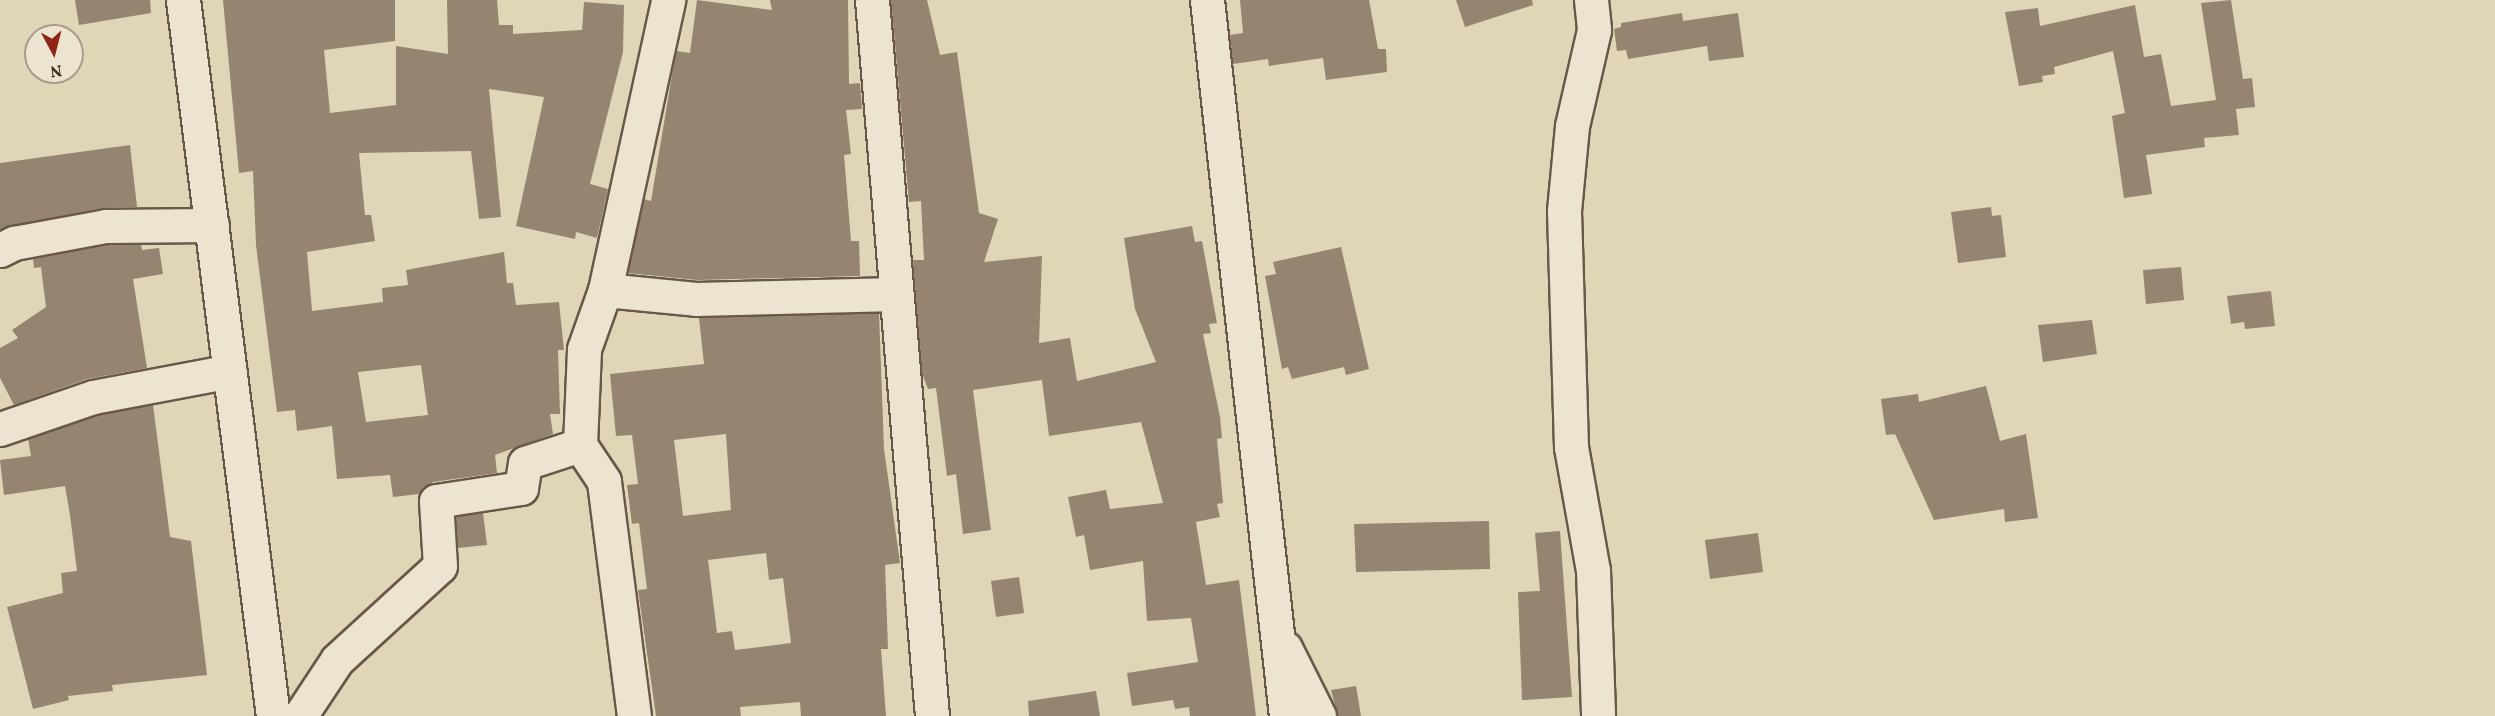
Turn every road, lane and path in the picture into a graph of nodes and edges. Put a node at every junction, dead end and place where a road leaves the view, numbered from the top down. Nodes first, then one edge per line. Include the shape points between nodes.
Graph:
1 (183, 0) edge
2 (669, 0) edge
3 (872, 0) edge
4 (1207, 0) edge
5 (1591, 0) edge
6 (212, 225) junction
7 (0, 250) edge
8 (605, 290) junction
9 (896, 294) junction
10 (230, 371) junction
11 (0, 429) edge
12 (580, 445) junction
13 (1279, 637) junction
14 (273, 716) edge
15 (300, 716) edge
16 (634, 716) edge
17 (932, 716) edge
18 (1286, 716) edge
19 (1319, 716) edge
20 (1598, 716) edge

1 - 6 street
2 - 8 street
3 - 9 street
4 - 13 street
5 - 20 street via 1594,30 1572,126 1564,222 1571,447 1593,570
6 - 7 street via 106,226 14,243
6 - 10 street
8 - 9 street via 696,299
8 - 12 street via 584,349
9 - 17 street
10 - 11 street via 93,397
10 - 14 street
12 - 15 street via 525,463 521,488 436,501 440,566 337,660
12 - 16 street via 604,481
13 - 18 street
13 - 19 street

